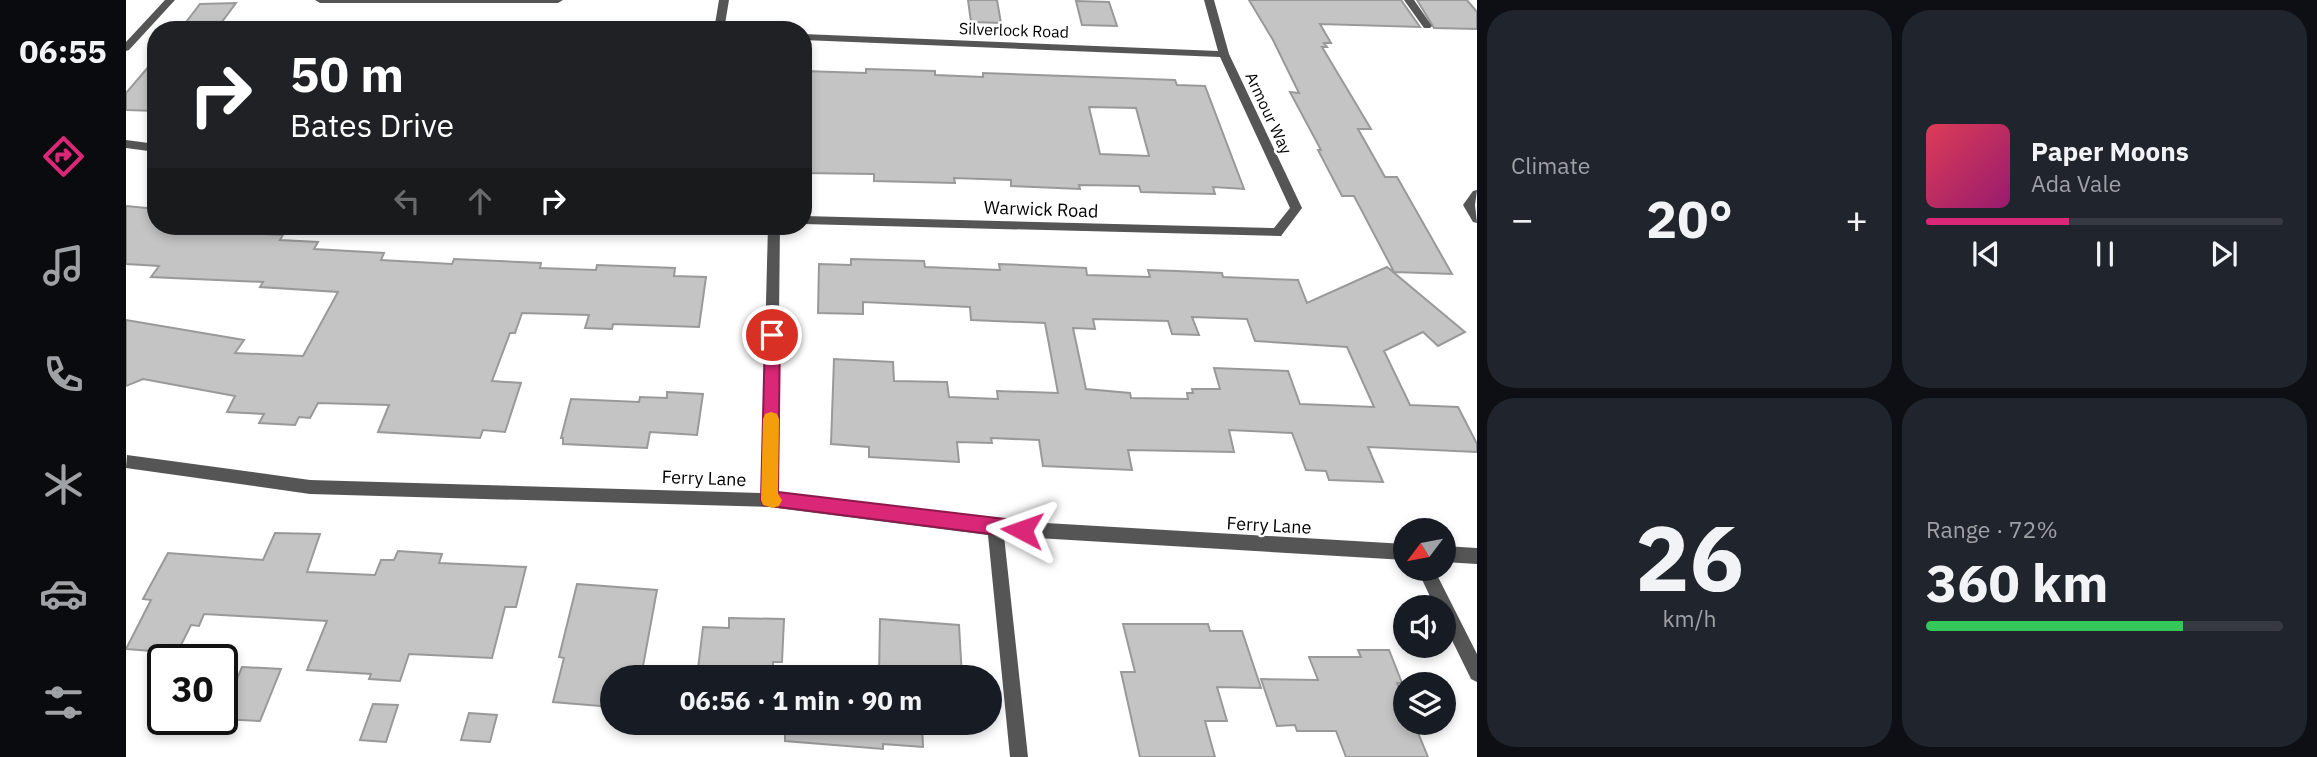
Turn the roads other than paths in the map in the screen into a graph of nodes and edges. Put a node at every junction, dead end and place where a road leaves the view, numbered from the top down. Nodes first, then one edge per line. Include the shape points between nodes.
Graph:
1 (170, 0) edge
2 (320, 0) edge
3 (558, 0) edge
4 (724, 0) edge
5 (1209, 0) edge
6 (1409, 0) edge
7 (151, 21) edge
8 (720, 21) edge
9 (147, 25) edge
10 (1427, 26) dead end
11 (812, 37) edge
12 (126, 48) edge
13 (1224, 54) junction
14 (128, 146) edge
15 (147, 147) edge
16 (1477, 194) edge
17 (1477, 219) edge
18 (812, 220) edge
19 (1277, 233) joint
20 (774, 235) edge
21 (127, 462) edge
22 (769, 500) junction
23 (995, 528) junction
24 (1393, 551) edge
25 (1456, 555) edge
26 (1477, 556) edge
27 (1431, 581) edge
28 (1477, 673) edge
29 (1019, 757) edge

1 - 7 street
2 - 3 street
4 - 8 street
5 - 13 street, Armour Way
6 - 10 street
9 - 12 street
11 - 13 street, Silverlock Road
13 - 19 street, Armour Way via 1296,208
14 - 15 street
16 - 17 street via 1469,205
18 - 19 street, Warwick Road
20 - 22 street
21 - 22 street, Ferry Lane via 310,487
22 - 23 street, Ferry Lane
23 - 24 street, Ferry Lane
23 - 29 street
25 - 26 street
27 - 28 street

